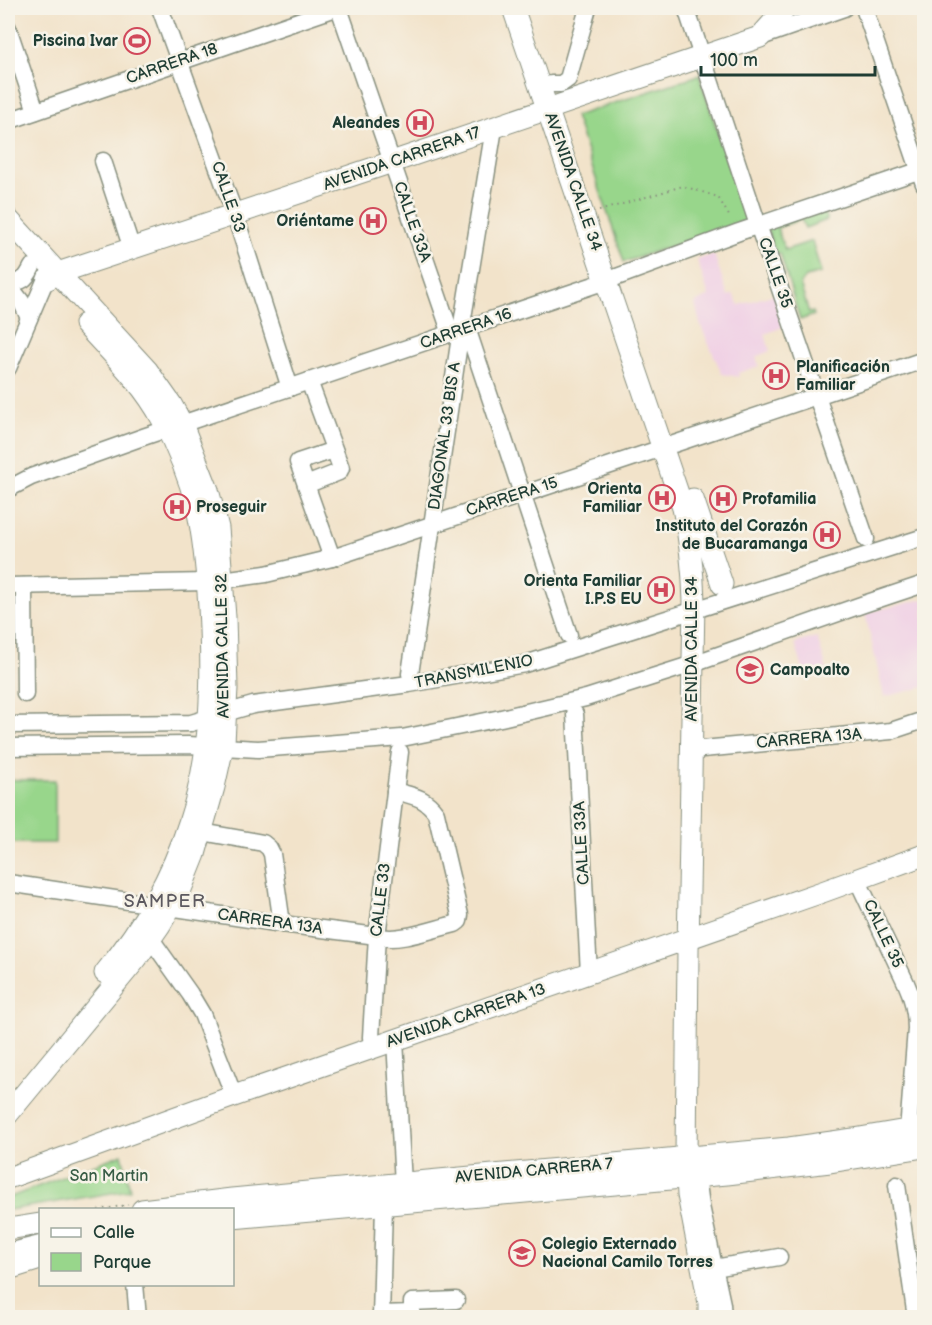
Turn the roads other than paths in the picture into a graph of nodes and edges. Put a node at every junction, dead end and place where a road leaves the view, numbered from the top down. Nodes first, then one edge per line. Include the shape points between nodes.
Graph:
1 (163, 8) edge
2 (337, 8) edge
3 (513, 8) edge
4 (525, 8) edge
5 (588, 8) edge
6 (686, 8) edge
7 (786, 8) edge
8 (844, 8) edge
9 (864, 8) edge
10 (8, 28) edge
11 (760, 37) junction
12 (702, 57) junction
13 (180, 61) junction
14 (560, 80) junction
15 (581, 98) junction
16 (553, 107) junction
17 (36, 111) junction
18 (8, 121) edge
19 (494, 128) junction
20 (103, 161) dead end
21 (392, 162) junction
22 (923, 175) edge
23 (235, 215) junction
24 (8, 219) edge
25 (758, 225) junction
26 (8, 240) edge
27 (132, 249) junction
28 (45, 274) junction
29 (612, 279) junction
30 (8, 283) edge
31 (29, 318) junction
32 (460, 331) junction
33 (924, 360) edge
34 (8, 368) edge
35 (309, 381) junction
36 (290, 388) junction
37 (817, 395) junction
38 (175, 427) junction
39 (668, 446) junction
40 (334, 450) junction
41 (306, 485) junction
42 (8, 489) edge
43 (522, 494) junction
44 (432, 524) junction
45 (924, 537) edge
46 (866, 539) dead end
47 (332, 558) junction
48 (215, 581) junction
49 (722, 584) dead end
50 (924, 584) edge
51 (16, 586) edge
52 (694, 611) junction
53 (569, 635) dead end
54 (693, 663) junction
55 (410, 674) dead end
56 (25, 694) dead end
57 (575, 714) dead end
58 (218, 715) junction
59 (924, 720) edge
60 (8, 725) edge
61 (214, 746) junction
62 (8, 747) edge
63 (692, 750) junction
64 (400, 752) dead end
65 (395, 791) junction
66 (202, 832) junction
67 (924, 855) edge
68 (857, 879) junction
69 (8, 883) edge
70 (162, 906) junction
71 (282, 924) junction
72 (376, 936) junction
73 (688, 938) junction
74 (151, 939) junction
75 (589, 973) junction
76 (394, 1041) junction
77 (372, 1048) junction
78 (8, 1092) edge
79 (234, 1096) junction
80 (8, 1114) edge
81 (916, 1129) edge
82 (924, 1147) edge
83 (690, 1170) junction
84 (8, 1178) edge
85 (403, 1184) junction
86 (897, 1185) dead end
87 (384, 1205) junction
88 (234, 1213) edge
89 (234, 1213) edge
90 (39, 1224) edge
91 (8, 1229) edge
92 (39, 1238) edge
93 (702, 1240) junction
94 (39, 1244) edge
95 (8, 1246) edge
96 (8, 1252) edge
97 (778, 1257) dead end
98 (39, 1259) edge
99 (714, 1268) junction
100 (8, 1269) edge
101 (135, 1286) edge
102 (456, 1300) dead end
103 (414, 1315) edge
104 (381, 1316) edge
105 (924, 1316) edge
106 (138, 1317) edge
107 (709, 1317) edge
108 (723, 1317) edge
109 (911, 1317) edge
110 (916, 1317) edge

1 - 13 street, CALLE 33
2 - 13 street, CARRERA 18
2 - 21 street, CALLE 33A
3 - 16 main road, AVENIDA CALLE 34
4 - 14 main road, AVENIDA CALLE 34
5 - 14 street
6 - 12 street, CALLE 35
7 - 11 main road
8 - 11 street
9 - 22 street
10 - 17 street
11 - 12 main road, AVENIDA CARRERA 17
12 - 15 main road, AVENIDA CARRERA 17
12 - 25 street, CALLE 35
13 - 17 street, CARRERA 18
13 - 23 street, CALLE 33
14 - 15 street
14 - 16 main road, AVENIDA CALLE 34
15 - 16 main road, AVENIDA CARRERA 17
16 - 19 main road, AVENIDA CARRERA 17
16 - 29 main road, AVENIDA CALLE 34
16 - 29 main road, AVENIDA CALLE 34 via 595,213
17 - 18 street, CARRERA 18
19 - 21 main road, AVENIDA CARRERA 17
19 - 32 street, DIAGONAL 33 BIS A
20 - 27 street
21 - 23 main road, AVENIDA CARRERA 17
21 - 32 street, CALLE 33A
22 - 25 street, CARRERA 16
23 - 27 main road, AVENIDA CARRERA 17
23 - 36 street, CALLE 33
24 - 28 main road, AVENIDA CALLE 32
25 - 29 street, CARRERA 16
25 - 37 street, CALLE 35
26 - 28 main road, AVENIDA CALLE 32
27 - 28 main road, AVENIDA CARRERA 17
28 - 30 street
28 - 31 street
28 - 38 main road, AVENIDA CALLE 32 via 147,370 166,397
29 - 32 street, CARRERA 16
29 - 39 main road, AVENIDA CALLE 34
30 - 31 street
31 - 34 street
32 - 35 street, CARRERA 16
32 - 43 street, CALLE 33A
32 - 44 street, DIAGONAL 33 BIS A
33 - 37 street, CARRERA 15
35 - 36 street, CARRERA 16
35 - 40 street
36 - 38 street, CARRERA 16
37 - 39 street, CARRERA 15
37 - 46 street, CALLE 35
38 - 42 street, CARRERA 16 via 31,477
38 - 48 main road, AVENIDA CALLE 32
39 - 43 street, CARRERA 15
39 - 49 main road, AVENIDA CALLE 34
39 - 52 main road, AVENIDA CALLE 34 via 692,555
40 - 41 street via 341,470
40 - 41 street via 298,462
41 - 47 street
43 - 44 street, CARRERA 15
43 - 53 street, CALLE 33A
44 - 47 street, CARRERA 15
44 - 55 street, DIAGONAL 33 BIS A
45 - 52 street, TRANSMILENIO
47 - 48 street, CARRERA 15
48 - 51 street, CARRERA 15
48 - 58 main road, AVENIDA CALLE 32 via 211,662
50 - 54 street
51 - 56 street
52 - 54 main road, AVENIDA CALLE 34
52 - 58 street, TRANSMILENIO via 525,664 253,705
54 - 61 street via 586,698 402,738 258,749
54 - 63 main road, AVENIDA CALLE 34
57 - 75 street, CALLE 33A
58 - 60 street, TRANSMILENIO via 191,723
58 - 61 main road, AVENIDA CALLE 32
59 - 63 street, CARRERA 13A via 891,731
61 - 62 street
61 - 66 main road, AVENIDA CALLE 32 via 214,787
61 - 70 main road, AVENIDA CALLE 32
63 - 73 main road, AVENIDA CALLE 34
64 - 65 street, CALLE 33
65 - 72 street, CALLE 33
65 - 72 street, CARRERA 13A via 423,799 436,813 460,915 455,924 396,938
66 - 70 main road, AVENIDA CALLE 32 via 188,872
66 - 71 street via 263,843 269,848
67 - 68 main road, AVENIDA CARRERA 13
68 - 73 main road, AVENIDA CARRERA 13
68 - 81 street, CALLE 35 via 916,1013
69 - 70 street, CARRERA 13A
70 - 71 street, CARRERA 13A
70 - 74 main road, AVENIDA CALLE 32
70 - 78 main road, AVENIDA CALLE 32
71 - 72 street, CARRERA 13A
72 - 77 street, CALLE 33
73 - 75 main road, AVENIDA CARRERA 13
73 - 83 main road, AVENIDA CALLE 34 via 682,1088
74 - 79 street via 202,1014
74 - 80 main road, AVENIDA CALLE 32
75 - 76 main road, AVENIDA CARRERA 13
76 - 77 main road, AVENIDA CARRERA 13
76 - 85 street
77 - 79 main road, AVENIDA CARRERA 13
79 - 84 main road, AVENIDA CARRERA 13
81 - 83 main road, AVENIDA CARRERA 7 via 789,1148
82 - 83 main road, AVENIDA CARRERA 7 via 831,1162
83 - 85 main road, AVENIDA CARRERA 7 via 519,1172
83 - 87 main road, AVENIDA CARRERA 7
83 - 93 main road, AVENIDA CALLE 34 via 688,1195
85 - 88 main road, AVENIDA CARRERA 7
86 - 110 street
87 - 89 main road, AVENIDA CARRERA 7
87 - 104 street
90 - 91 main road
92 - 95 street
93 - 99 street, AVENIDA CALLE 34
93 - 107 main road, AVENIDA CALLE 34
94 - 96 street
97 - 99 street
98 - 100 main road
99 - 108 street, AVENIDA CALLE 34
101 - 106 street
102 - 103 street via 412,1302
103 - 104 street
105 - 110 street
109 - 110 street

